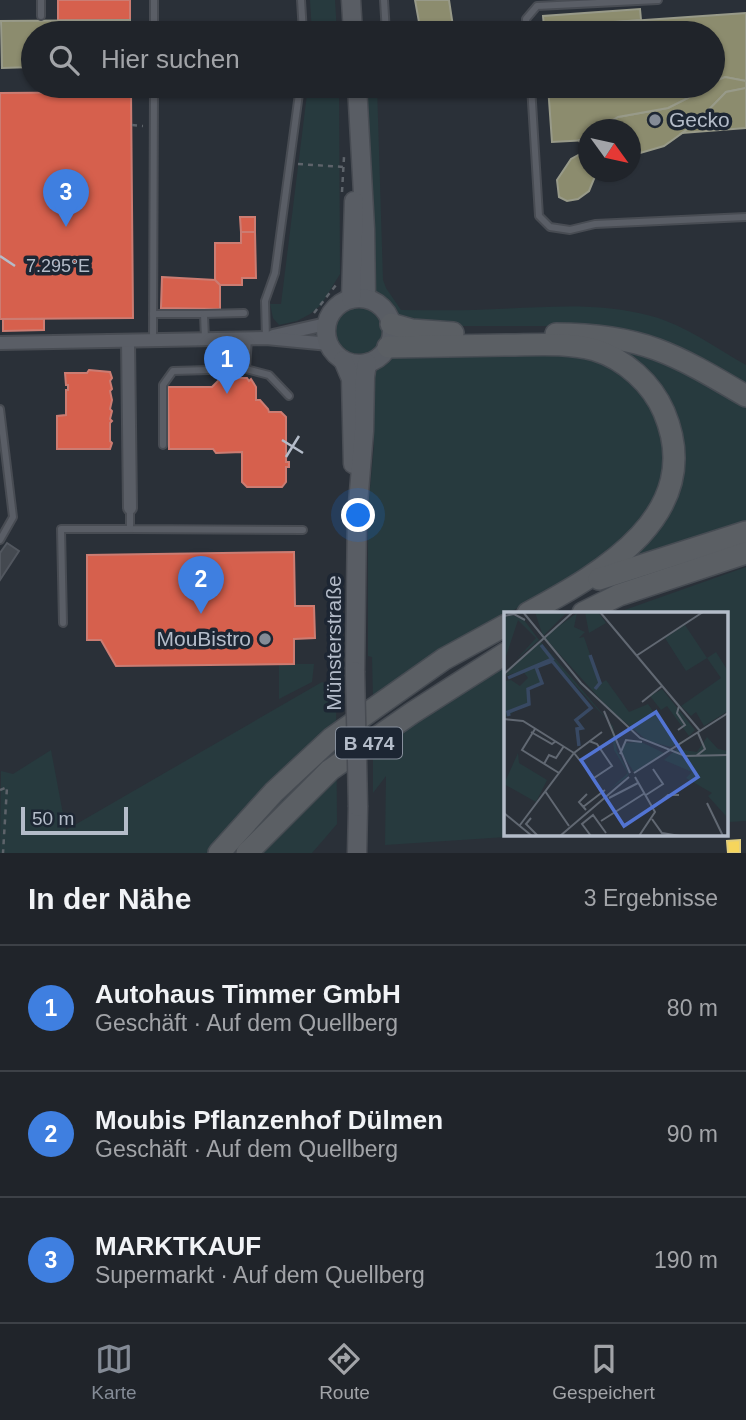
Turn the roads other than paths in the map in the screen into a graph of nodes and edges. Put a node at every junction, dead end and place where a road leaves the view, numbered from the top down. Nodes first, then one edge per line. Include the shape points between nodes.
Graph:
1 (41, 0) edge
2 (154, 0) edge
3 (301, 0) edge
4 (351, 0) edge
5 (384, 0) edge
6 (658, 0) edge
7 (41, 16) dead end
8 (154, 21) edge
9 (302, 21) edge
10 (352, 21) edge
11 (385, 21) edge
12 (526, 21) edge
13 (153, 98) edge
14 (298, 98) edge
15 (357, 98) edge
16 (532, 98) edge
17 (746, 217) edge
18 (358, 298) junction
19 (244, 313) dead end
20 (153, 314) junction
21 (204, 314) junction
22 (326, 324) junction
23 (391, 324) junction
24 (248, 338) junction
25 (266, 338) junction
26 (205, 339) junction
27 (153, 340) junction
28 (128, 341) junction
29 (0, 343) edge
30 (329, 344) junction
31 (388, 347) junction
32 (343, 360) junction
33 (367, 363) junction
34 (246, 369) junction
35 (289, 396) dead end
36 (746, 396) edge
37 (0, 409) edge
38 (163, 445) dead end
39 (130, 508) joint
40 (357, 516) junction
41 (130, 529) junction
42 (303, 530) dead end
43 (746, 533) edge
44 (0, 540) edge
45 (746, 553) edge
46 (580, 585) junction
47 (530, 612) edge
48 (585, 612) edge
49 (63, 623) dead end
50 (504, 626) edge
51 (504, 654) edge
52 (219, 853) edge
53 (247, 853) edge
54 (356, 853) edge

1 - 7 lane
2 - 8 lane
3 - 9 lane
4 - 10 main road
5 - 11 lane
6 - 12 lane via 537,6
13 - 20 lane
14 - 25 lane via 275,273 265,301
15 - 18 main road via 352,229
16 - 17 lane via 539,216 550,227 570,230 596,223
18 - 22 main road via 335,308
18 - 23 main road via 382,307
19 - 21 lane
20 - 21 lane
20 - 27 lane
21 - 26 lane
22 - 25 street
22 - 30 main road
23 - 31 main road
23 - 36 highway via 443,333 618,337 683,359
24 - 25 street
24 - 26 street
24 - 34 lane
25 - 30 street
26 - 27 street
27 - 28 street
28 - 29 street
28 - 39 street
30 - 32 main road
31 - 33 main road
31 - 46 highway via 553,344 596,350 629,368 657,396 668,422 674,467 661,508 636,542
32 - 33 main road
32 - 40 main road, Münsterstraße via 351,379
33 - 40 main road, Münsterstraße
34 - 35 lane via 269,375
34 - 38 lane via 173,371 163,385
37 - 44 lane via 13,517
39 - 41 lane
40 - 54 main road, Münsterstraße, bridge
41 - 42 lane
41 - 49 lane via 61,529
43 - 46 highway
45 - 48 highway via 619,595
46 - 47 highway
50 - 52 highway, B 474 via 444,659 332,738 274,792
51 - 53 highway, B 474 via 330,770

